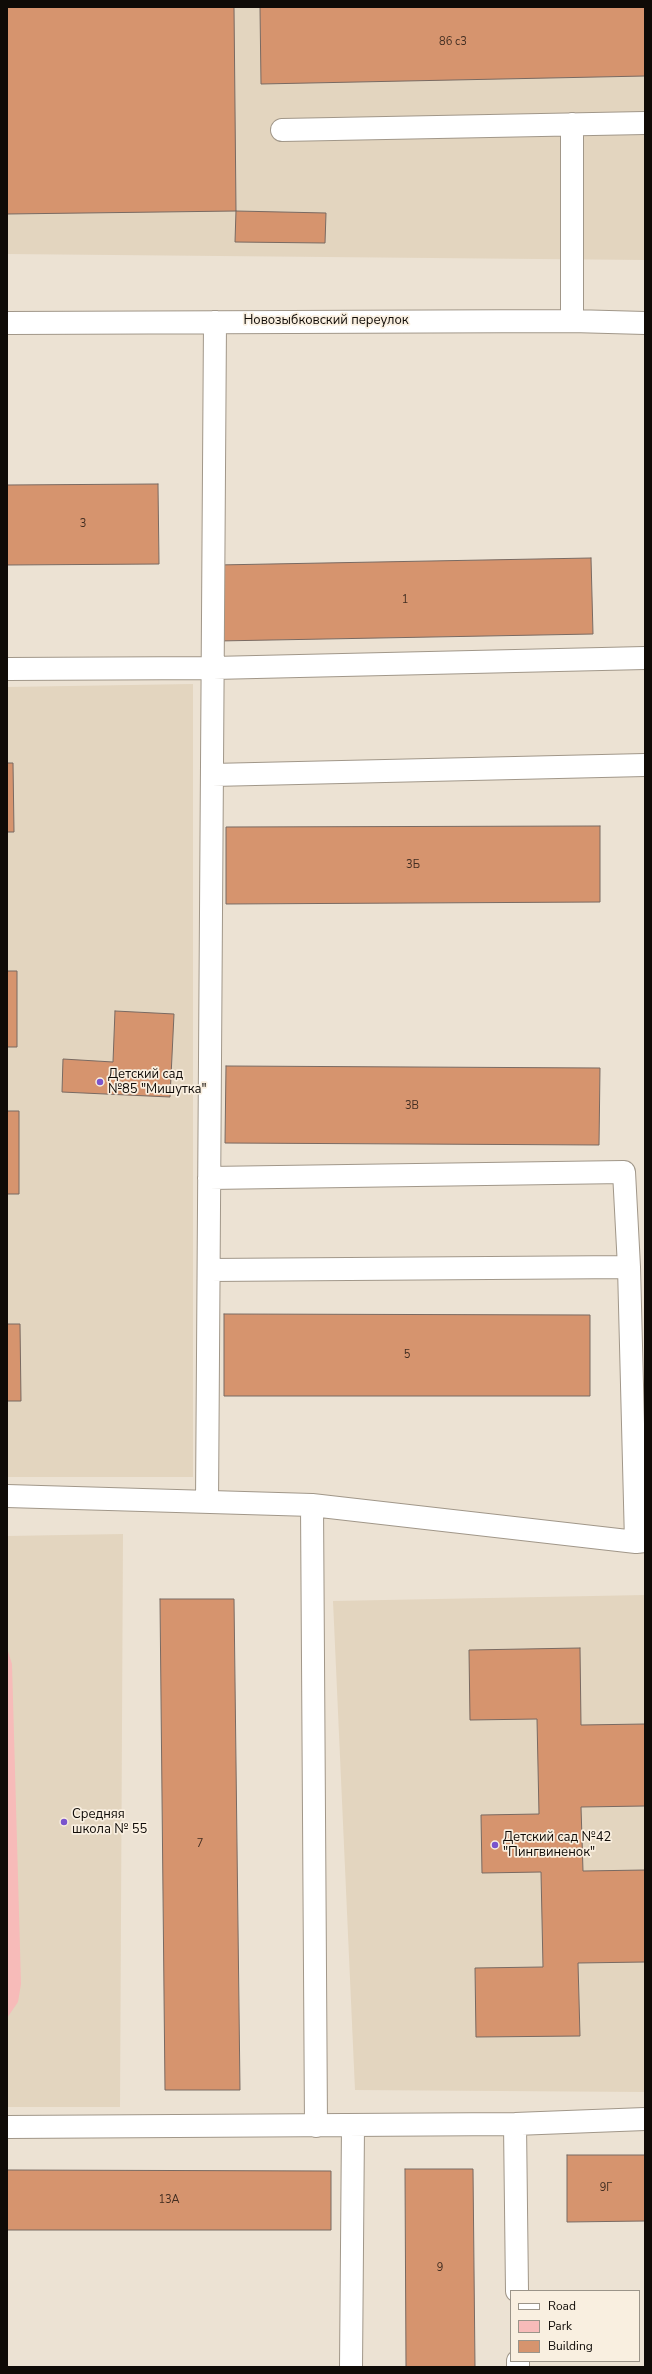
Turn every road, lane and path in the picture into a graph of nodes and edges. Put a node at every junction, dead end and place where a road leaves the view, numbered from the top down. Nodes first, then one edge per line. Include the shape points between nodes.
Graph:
1 (645, 123) edge
2 (572, 124) junction
3 (282, 130) dead end
4 (572, 321) junction
5 (215, 322) junction
6 (7, 323) edge
7 (645, 323) edge
8 (645, 658) edge
9 (213, 668) junction
10 (7, 669) edge
11 (645, 764) edge
12 (212, 775) junction
13 (209, 1178) junction
14 (629, 1267) junction
15 (209, 1270) junction
16 (7, 1496) edge
17 (207, 1502) junction
18 (312, 1505) junction
19 (641, 1541) edge
20 (645, 2119) edge
21 (515, 2124) junction
22 (316, 2126) junction
23 (352, 2126) junction
24 (7, 2127) edge
25 (517, 2290) edge
26 (352, 2367) edge

1 - 2 street
2 - 3 street
2 - 4 street
4 - 5 street, Новозыбковский переулок
4 - 7 street, Новозыбковский переулок
5 - 6 street, Новозыбковский переулок
5 - 9 street
8 - 9 street
9 - 10 street
9 - 12 street
11 - 12 street
12 - 13 street
13 - 14 street via 624,1172
13 - 15 street
14 - 15 street
14 - 19 street
15 - 17 street
16 - 17 street
17 - 18 street
18 - 19 street
18 - 22 street
20 - 21 street
21 - 23 street
21 - 25 street
22 - 23 street
22 - 24 street
23 - 26 street

